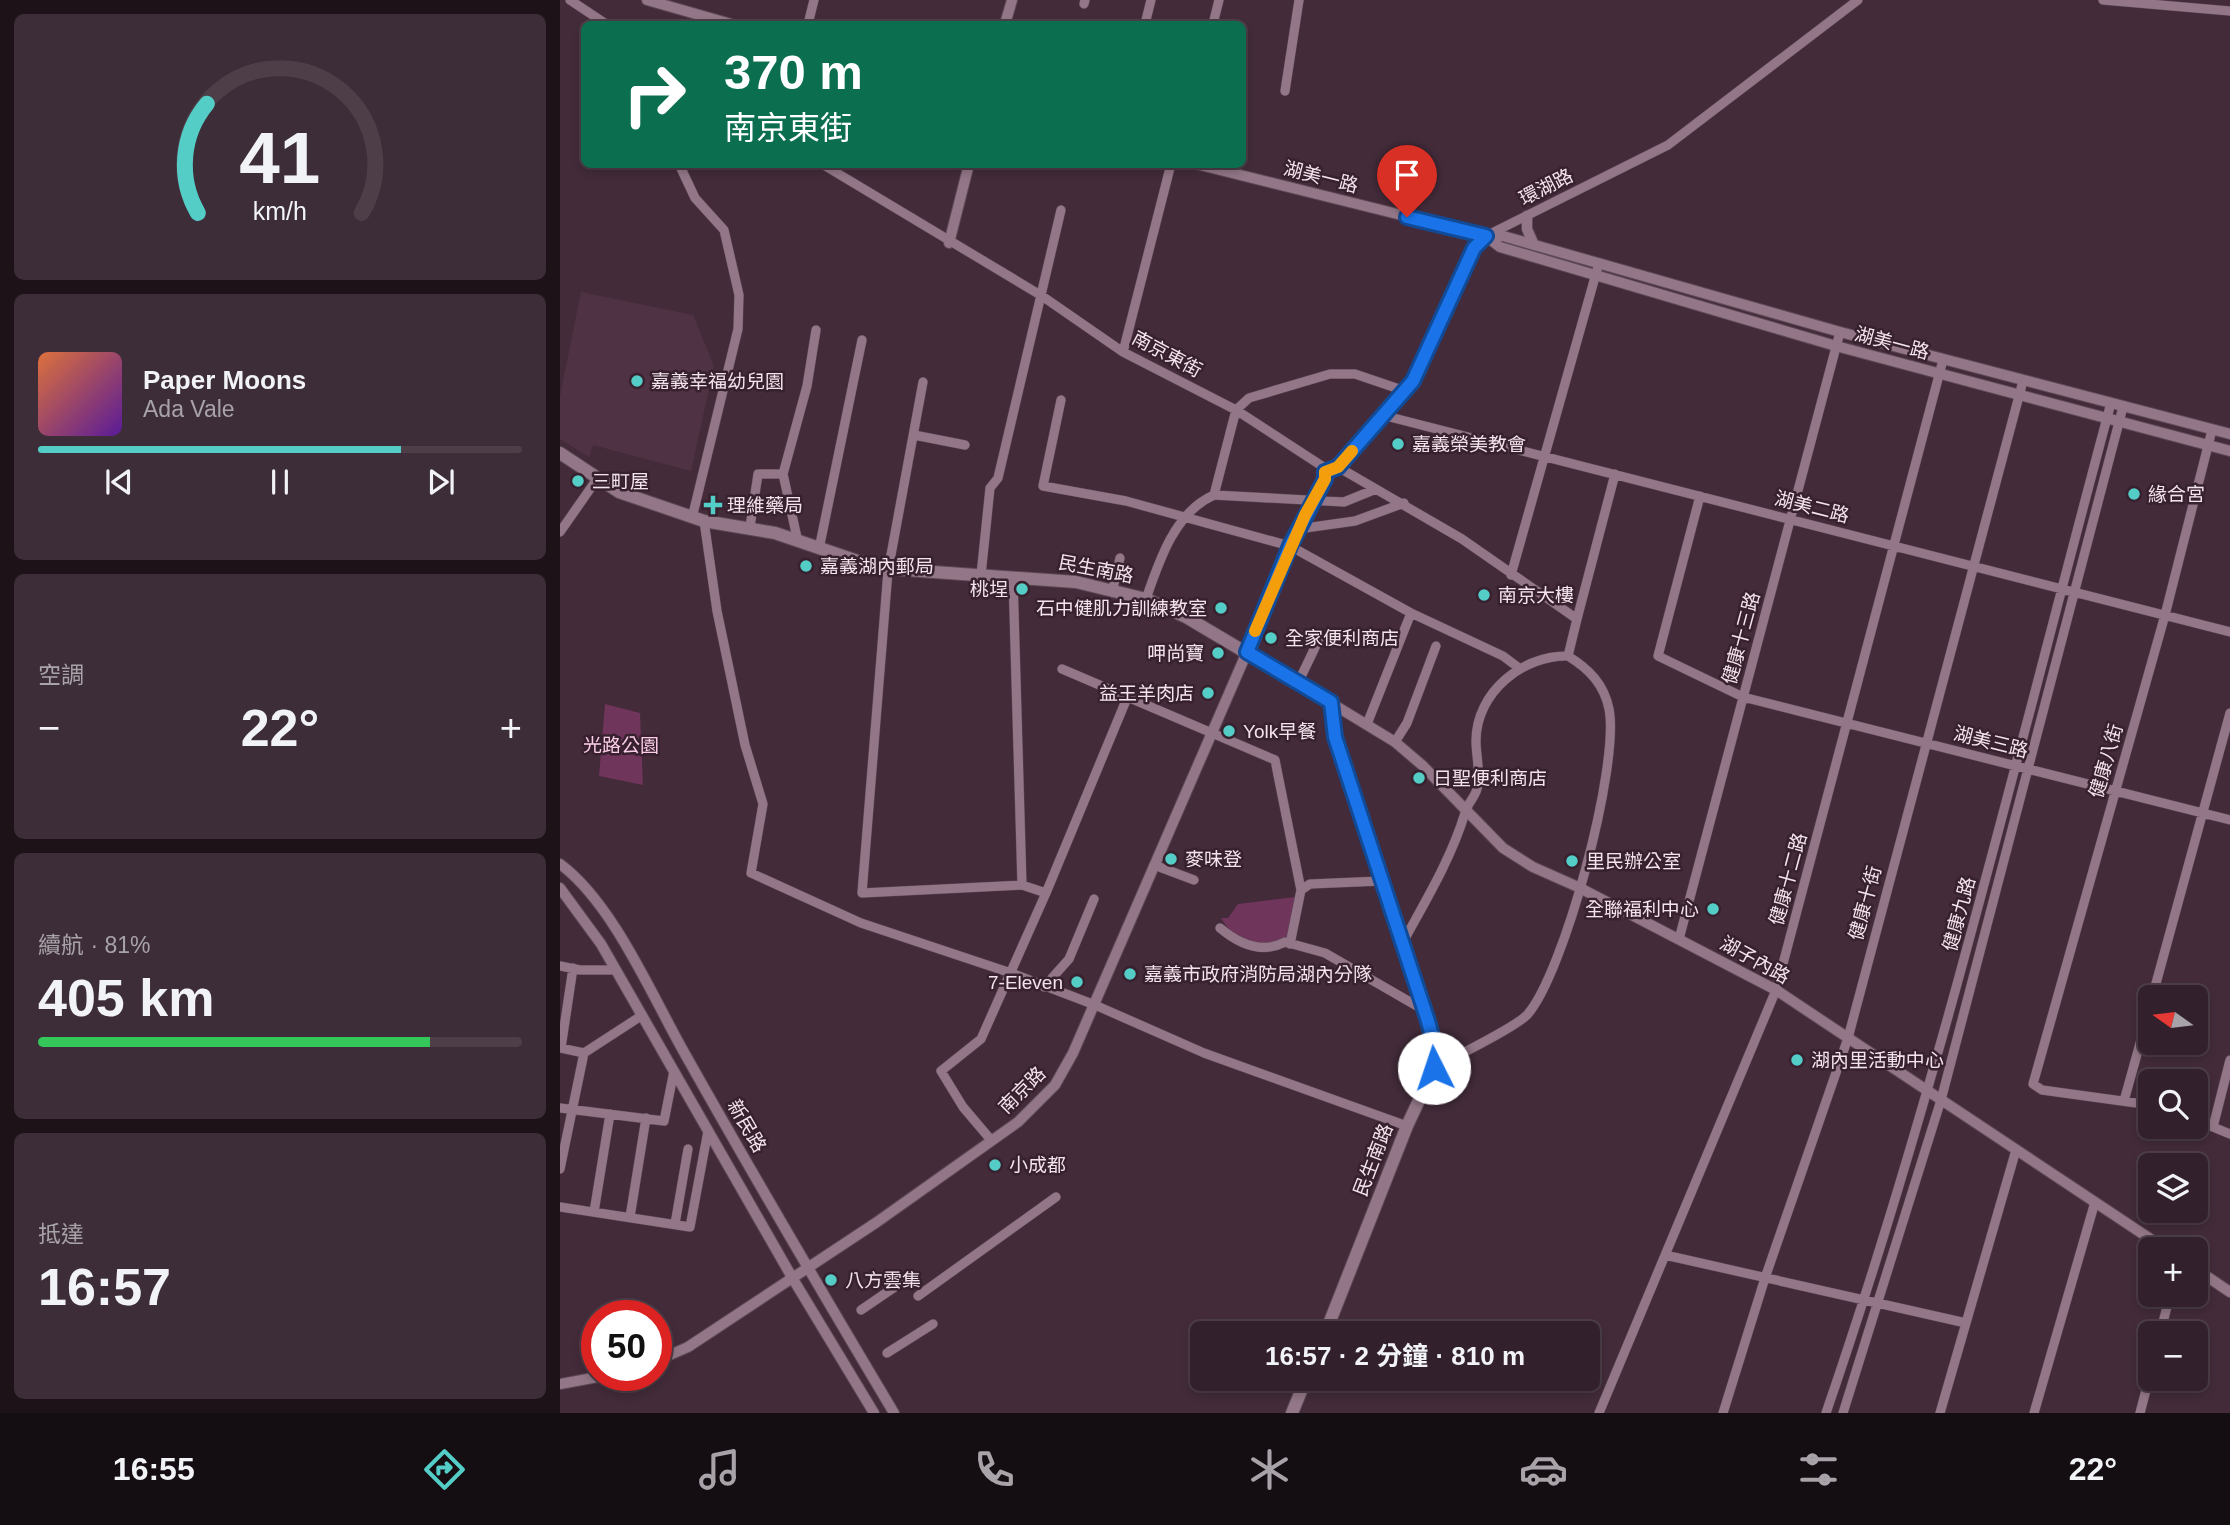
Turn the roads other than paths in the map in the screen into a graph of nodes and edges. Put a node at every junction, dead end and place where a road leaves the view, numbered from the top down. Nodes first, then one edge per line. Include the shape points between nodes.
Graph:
1 (570, 0) edge
2 (647, 0) edge
3 (814, 0) edge
4 (1012, 0) edge
5 (1151, 0) edge
6 (1219, 0) edge
7 (1299, 0) edge
8 (1858, 0) edge
9 (2103, 0) edge
10 (2230, 11) edge
11 (602, 21) edge
12 (720, 21) edge
13 (809, 21) edge
14 (1006, 21) edge
15 (1146, 21) edge
16 (1214, 21) edge
17 (1285, 91) dead end
18 (681, 168) edge
19 (828, 168) edge
20 (968, 168) edge
21 (1170, 168) edge
22 (1212, 168) edge
23 (1061, 210) dead end
24 (1527, 216) junction
25 (1486, 236) junction
26 (1501, 241) junction
27 (949, 243) junction
28 (1534, 245) junction
29 (1599, 263) junction
30 (1596, 275) junction
31 (1042, 296) junction
32 (816, 330) dead end
33 (1840, 332) junction
34 (862, 340) dead end
35 (1836, 346) junction
36 (1123, 352) junction
37 (1942, 360) junction
38 (1938, 373) junction
39 (2024, 381) junction
40 (923, 382) dead end
41 (1405, 391) junction
42 (2019, 395) junction
43 (1061, 400) dead end
44 (2111, 403) junction
45 (2123, 407) junction
46 (1236, 410) junction
47 (1386, 416) junction
48 (2113, 420) junction
49 (2212, 430) junction
50 (2230, 434) edge
51 (914, 435) junction
52 (965, 445) dead end
53 (2208, 445) junction
54 (2230, 451) edge
55 (560, 453) edge
56 (1545, 456) junction
57 (1338, 467) junction
58 (1325, 472) junction
59 (783, 474) junction
60 (1615, 474) junction
61 (597, 479) junction
62 (1376, 489) junction
63 (1214, 495) junction
64 (1700, 496) junction
65 (1312, 500) junction
66 (1404, 503) junction
67 (1186, 516) junction
68 (698, 519) junction
69 (1791, 519) junction
70 (750, 527) junction
71 (1298, 529) junction
72 (560, 532) edge
73 (798, 542) junction
74 (1290, 546) junction
75 (1895, 546) junction
76 (819, 550) junction
77 (1119, 558) dead end
78 (1975, 567) junction
79 (888, 571) junction
80 (981, 575) junction
81 (1511, 575) junction
82 (1013, 577) junction
83 (2065, 590) junction
84 (1112, 592) junction
85 (2076, 592) junction
86 (1146, 599) junction
87 (1411, 613) junction
88 (2165, 615) junction
89 (1577, 619) junction
90 (2230, 632) edge
91 (1320, 637) dead end
92 (1436, 646) dead end
93 (1247, 652) junction
94 (1568, 656) junction
95 (1519, 668) junction
96 (1062, 670) dead end
97 (1298, 683) junction
98 (1743, 697) junction
99 (1128, 698) junction
100 (1331, 702) junction
101 (2230, 713) edge
102 (1848, 723) junction
103 (1367, 724) junction
104 (1209, 734) junction
105 (1395, 742) junction
106 (1925, 743) junction
107 (2017, 766) junction
108 (2029, 769) junction
109 (2115, 792) junction
110 (1465, 811) junction
111 (2203, 814) junction
112 (2230, 820) edge
113 (560, 864) edge
114 (1154, 865) junction
115 (560, 872) edge
116 (577, 876) junction
117 (1194, 880) dead end
118 (1381, 881) junction
119 (1022, 885) junction
120 (1578, 887) junction
121 (560, 888) edge
122 (1301, 890) junction
123 (1046, 893) junction
124 (1094, 899) dead end
125 (1220, 928) dead end
126 (1679, 939) junction
127 (1403, 942) junction
128 (1290, 944) junction
129 (560, 966) edge
130 (573, 968) junction
131 (614, 970) junction
132 (1011, 973) junction
133 (2156, 985) edge
134 (1045, 987) junction
135 (1776, 990) junction
136 (1095, 1005) junction
137 (1423, 1005) junction
138 (641, 1016) junction
139 (1848, 1038) junction
140 (560, 1048) edge
141 (2138, 1051) edge
142 (584, 1052) junction
143 (2230, 1060) edge
144 (1434, 1068) junction
145 (674, 1071) junction
146 (1929, 1092) junction
147 (1941, 1100) junction
148 (2124, 1101) junction
149 (2138, 1103) edge
150 (560, 1108) edge
151 (571, 1110) junction
152 (610, 1114) junction
153 (646, 1118) junction
154 (2208, 1125) edge
155 (1407, 1126) junction
156 (2213, 1127) junction
157 (708, 1131) junction
158 (2230, 1134) edge
159 (991, 1140) junction
160 (688, 1149) dead end
161 (2016, 1150) junction
162 (560, 1169) edge
163 (1056, 1197) dead end
164 (2095, 1202) junction
165 (560, 1207) edge
166 (594, 1212) junction
167 (630, 1217) junction
168 (674, 1224) junction
169 (2147, 1237) edge
170 (1665, 1255) junction
171 (808, 1269) junction
172 (2208, 1277) edge
173 (1765, 1278) junction
174 (793, 1279) junction
175 (908, 1279) dead end
176 (2230, 1292) edge
177 (918, 1296) dead end
178 (1865, 1300) junction
179 (1877, 1303) junction
180 (861, 1310) dead end
181 (1330, 1321) edge
182 (1966, 1323) junction
183 (933, 1324) dead end
184 (887, 1353) dead end
185 (672, 1354) edge
186 (581, 1380) edge
187 (560, 1384) edge
188 (1301, 1391) edge
189 (2146, 1391) edge
190 (874, 1413) edge
191 (894, 1413) edge
192 (1292, 1413) edge
193 (1599, 1413) edge
194 (1723, 1413) edge
195 (1826, 1413) edge
196 (1843, 1413) edge
197 (1940, 1413) edge
198 (2034, 1413) edge
199 (2140, 1413) edge

1 - 11 street
2 - 12 street
3 - 13 street
4 - 14 street
5 - 15 street
6 - 16 street
7 - 17 street
8 - 24 street, 環湖路 via 1668,145
9 - 10 street
18 - 68 street via 695,198 724,230 739,295 738,329
19 - 27 street, 南京東街
20 - 27 street
21 - 36 street
22 - 25 street, 湖美一路
23 - 31 street
24 - 25 street, 環湖路
24 - 28 street
25 - 26 street, 湖美一路
25 - 41 street, 環湖路 via 1474,248
26 - 28 street
26 - 30 street, 湖美一路
27 - 31 street, 南京東街
28 - 29 street
29 - 30 street
29 - 33 street
30 - 35 street, 湖美一路
30 - 56 street
31 - 36 street, 南京東街
31 - 80 street via 998,478 990,488
32 - 59 street via 807,386
33 - 35 street, 湖美一路
33 - 37 street
34 - 76 street
35 - 38 street, 湖美一路
35 - 69 street, 健康十三路
36 - 46 street, 南京東街
37 - 38 street, 湖美一路
37 - 39 street
38 - 42 street, 湖美一路
38 - 75 street, 健康十二路
39 - 42 street
39 - 44 street
40 - 51 street
41 - 46 street via 1354,374 1330,374 1249,398
41 - 47 street, 環湖路
42 - 48 street, 湖美一路
42 - 78 street, 健康十街
43 - 67 street via 1043,486
44 - 45 street
44 - 48 street
45 - 48 street, 健康九路
45 - 49 street
46 - 58 street, 南京東街
46 - 63 street
47 - 56 street, 湖美二路
47 - 57 street, 環湖路
48 - 53 street, 湖美一路
48 - 83 street, 健康九路
48 - 85 street, 健康九路
49 - 50 street
49 - 53 street
51 - 52 street
51 - 79 street
53 - 54 street, 湖美一路
53 - 88 street, 健康八街
55 - 61 main road, 民生南路
56 - 60 street, 湖美二路
56 - 81 street
57 - 58 street, 環湖路
57 - 62 street
58 - 65 street
59 - 70 street via 758,474
59 - 73 street
60 - 64 street, 湖美二路
60 - 89 street
61 - 68 main road, 民生南路 via 620,492
61 - 72 street
62 - 65 street via 1343,502
62 - 66 street
63 - 65 street
63 - 67 street via 1195,504
64 - 69 street, 湖美二路
64 - 98 street, 湖美三路 via 1658,656
65 - 71 street
66 - 71 street via 1355,521
66 - 81 street
67 - 74 street
67 - 86 street via 1159,560
68 - 70 main road, 民生南路
68 - 132 street via 745,745 763,804 751,873 861,923
69 - 75 street, 湖美二路
69 - 98 street, 健康十三路
70 - 73 main road, 民生南路
71 - 74 street
73 - 76 main road, 民生南路
74 - 87 street
74 - 93 street
75 - 78 street, 湖美二路
75 - 102 street, 健康十二路
76 - 79 main road, 民生南路
77 - 84 street
78 - 83 street, 湖美二路
78 - 106 street, 健康十街
79 - 80 main road, 民生南路
79 - 119 street via 862,893
80 - 82 main road, 民生南路
81 - 89 street
82 - 84 main road, 民生南路 via 1076,582
82 - 119 street
83 - 85 street, 湖美二路
83 - 107 street, 健康九路
84 - 86 main road, 民生南路
85 - 88 street, 湖美二路
85 - 108 street, 健康九路
86 - 93 main road, 民生南路
87 - 95 street
87 - 103 street
88 - 90 street, 湖美二路
88 - 109 street, 健康八街
89 - 94 street
91 - 97 street
92 - 105 street via 1407,723
93 - 97 main road, 民生南路
93 - 104 street, 南京路
94 - 95 street via 1542,658
94 - 120 street via 1595,677 1609,707 1612,728 1603,798
95 - 110 street via 1497,688 1484,711 1476,738 1477,789
96 - 99 street
97 - 100 main road, 民生南路
98 - 102 street, 湖美三路
98 - 126 street, 健康十三路
99 - 104 street
99 - 123 street
100 - 103 street, 湖子內路
100 - 118 main road, 民生南路 via 1335,737
101 - 111 street
102 - 106 street, 湖美三路
102 - 135 street, 健康十二路
103 - 105 street, 湖子內路
104 - 114 street, 南京路
104 - 122 street via 1275,760
105 - 110 street, 湖子內路
106 - 107 street, 湖美三路
106 - 139 street, 健康十街
107 - 108 street, 湖美三路
107 - 146 street, 健康九路
108 - 109 street, 湖美三路
108 - 147 street, 健康九路
109 - 111 street, 湖美三路
109 - 148 street, 健康八街 via 2033,1084 2042,1090
110 - 120 street, 湖子內路 via 1503,848
110 - 127 street via 1446,864
111 - 112 street, 湖美三路
111 - 133 street
113 - 116 street, 新民路
114 - 117 street
114 - 136 street, 南京路
115 - 116 street
116 - 171 street, 新民路 via 626,946
118 - 122 street via 1310,884
118 - 127 main road, 民生南路
119 - 123 street
120 - 126 street, 湖子內路
120 - 144 street via 1554,971 1526,1016
121 - 131 street, 新民路 via 587,922
122 - 128 street
123 - 132 street
124 - 134 street via 1069,959
125 - 128 street via 1233,940 1252,946 1272,949
126 - 135 street, 湖子內路
127 - 137 main road, 民生南路
128 - 137 street via 1325,953
129 - 130 street
130 - 131 street
130 - 140 street
131 - 138 street, 新民路
132 - 134 street
132 - 159 street via 981,1039 941,1071
134 - 136 street
135 - 139 street, 湖子內路
135 - 170 street, 健康十二路
136 - 155 street via 1215,1057
136 - 159 street, 南京路 via 1055,1085 1018,1122
137 - 144 main road, 民生南路 via 1433,1039
138 - 142 street
138 - 145 street, 新民路
139 - 146 street, 湖子內路
139 - 173 street, 健康十街
140 - 142 street
141 - 148 street
142 - 151 street
143 - 156 street
144 - 155 main road, 民生南路
145 - 153 street via 664,1121
145 - 157 street, 新民路
146 - 147 street, 湖子內路
146 - 178 street, 健康九路
147 - 161 street, 湖子內路
147 - 179 street, 健康九路
148 - 149 street
150 - 151 street
151 - 152 street
151 - 162 street
152 - 153 street
152 - 166 street
153 - 167 street
154 - 156 street
155 - 181 main road, 民生南路
156 - 158 street
157 - 168 street via 690,1227
157 - 174 street, 新民路
159 - 171 street, 南京路
160 - 168 street
161 - 164 street, 湖子內路
161 - 182 street
163 - 177 street
164 - 169 street, 湖子內路
164 - 198 street
165 - 166 street
166 - 167 street
167 - 168 street
170 - 173 street
170 - 193 street, 健康十二路
171 - 174 street, 南京路
171 - 191 street, 新民路
172 - 176 street
173 - 178 street
173 - 194 street, 健康十街
174 - 185 street, 南京路
174 - 190 street, 新民路
175 - 180 street
178 - 179 street
178 - 195 street, 健康九路
179 - 182 street
179 - 196 street, 健康九路
182 - 197 street
183 - 184 street
186 - 187 street
188 - 192 main road
189 - 199 street

